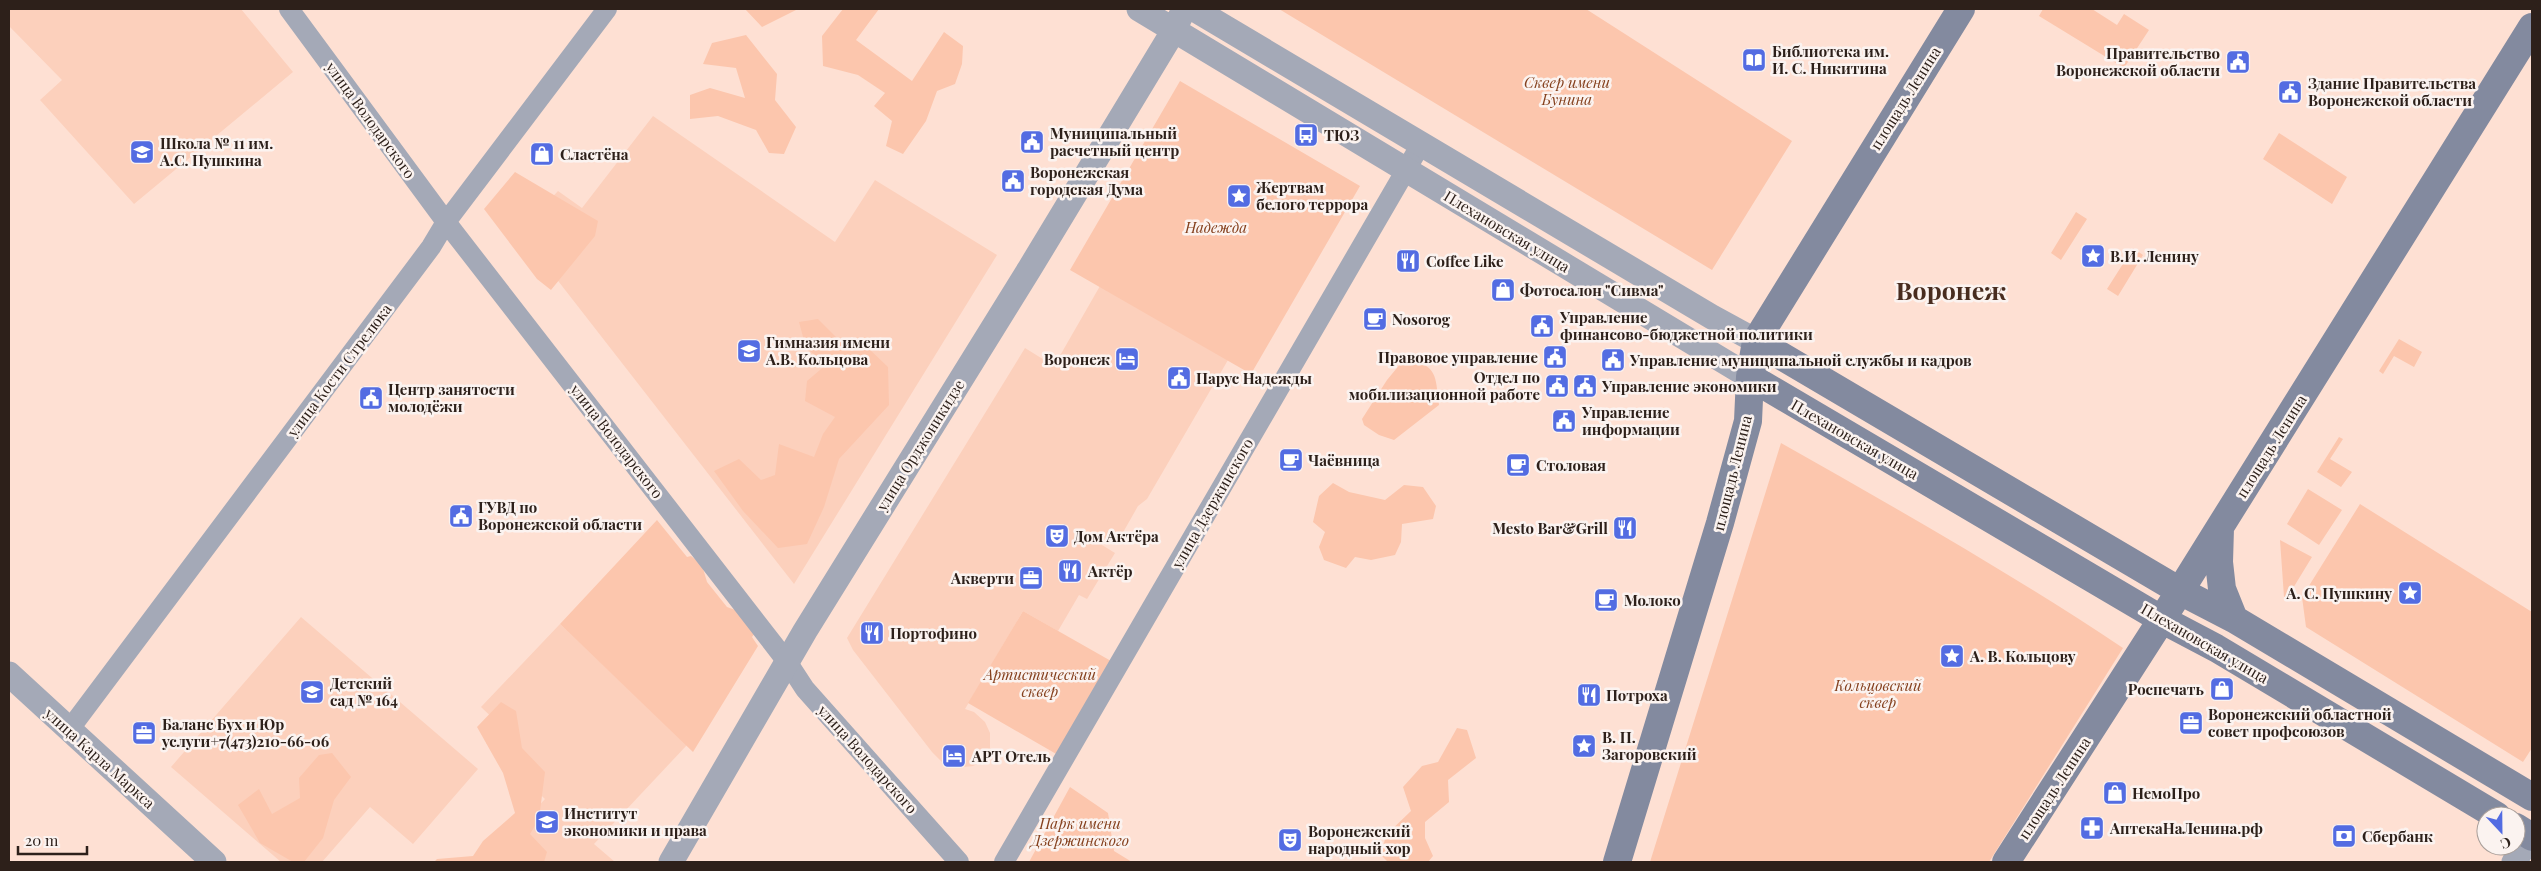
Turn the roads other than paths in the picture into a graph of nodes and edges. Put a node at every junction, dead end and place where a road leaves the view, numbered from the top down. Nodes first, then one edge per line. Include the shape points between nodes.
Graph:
1 (289, 9) edge
2 (607, 9) edge
3 (1139, 9) edge
4 (1194, 9) edge
5 (1961, 9) edge
6 (1179, 19) edge
7 (2532, 26) edge
8 (1421, 144) junction
9 (1406, 170) junction
10 (446, 222) junction
11 (1756, 341) junction
12 (1750, 377) junction
13 (2220, 527) junction
14 (2180, 591) junction
15 (2161, 619) junction
16 (2234, 619) junction
17 (788, 663) junction
18 (9, 674) edge
19 (69, 730) junction
20 (2532, 797) edge
21 (2480, 806) edge
22 (2528, 834) edge
23 (214, 862) edge
24 (671, 862) edge
25 (959, 862) edge
26 (1004, 862) edge
27 (1617, 862) edge
28 (2006, 862) edge
29 (2514, 862) edge

1 - 10 street, улица Володарского
2 - 10 street, улица Кости Стрелюка
3 - 6 street, Плехановская улица
4 - 8 street, Плехановская улица
5 - 11 main road, площадь Ленина
6 - 9 street, Плехановская улица
6 - 17 street, улица Орджоникидзе
7 - 13 main road, площадь Ленина
8 - 9 street, улица Дзержинского
8 - 11 street, Плехановская улица
9 - 12 street, Плехановская улица
9 - 26 street, улица Дзержинского
10 - 17 street, улица Володарского
10 - 19 street, улица Кости Стрелюка via 431,247 291,436
11 - 12 main road, площадь Ленина
11 - 14 main road, Плехановская улица
12 - 15 main road, Плехановская улица
12 - 27 main road, площадь Ленина via 1748,421
13 - 14 main road, площадь Ленина
13 - 16 main road via 2222,589
14 - 15 main road, площадь Ленина
14 - 16 main road, Плехановская улица
15 - 21 main road, Плехановская улица via 2216,648
15 - 28 main road, площадь Ленина
16 - 20 main road, Плехановская улица
17 - 24 street, улица Орджоникидзе
17 - 25 street, улица Володарского via 805,689
18 - 19 street, улица Карла Маркса
19 - 23 street, улица Карла Маркса
22 - 29 street

